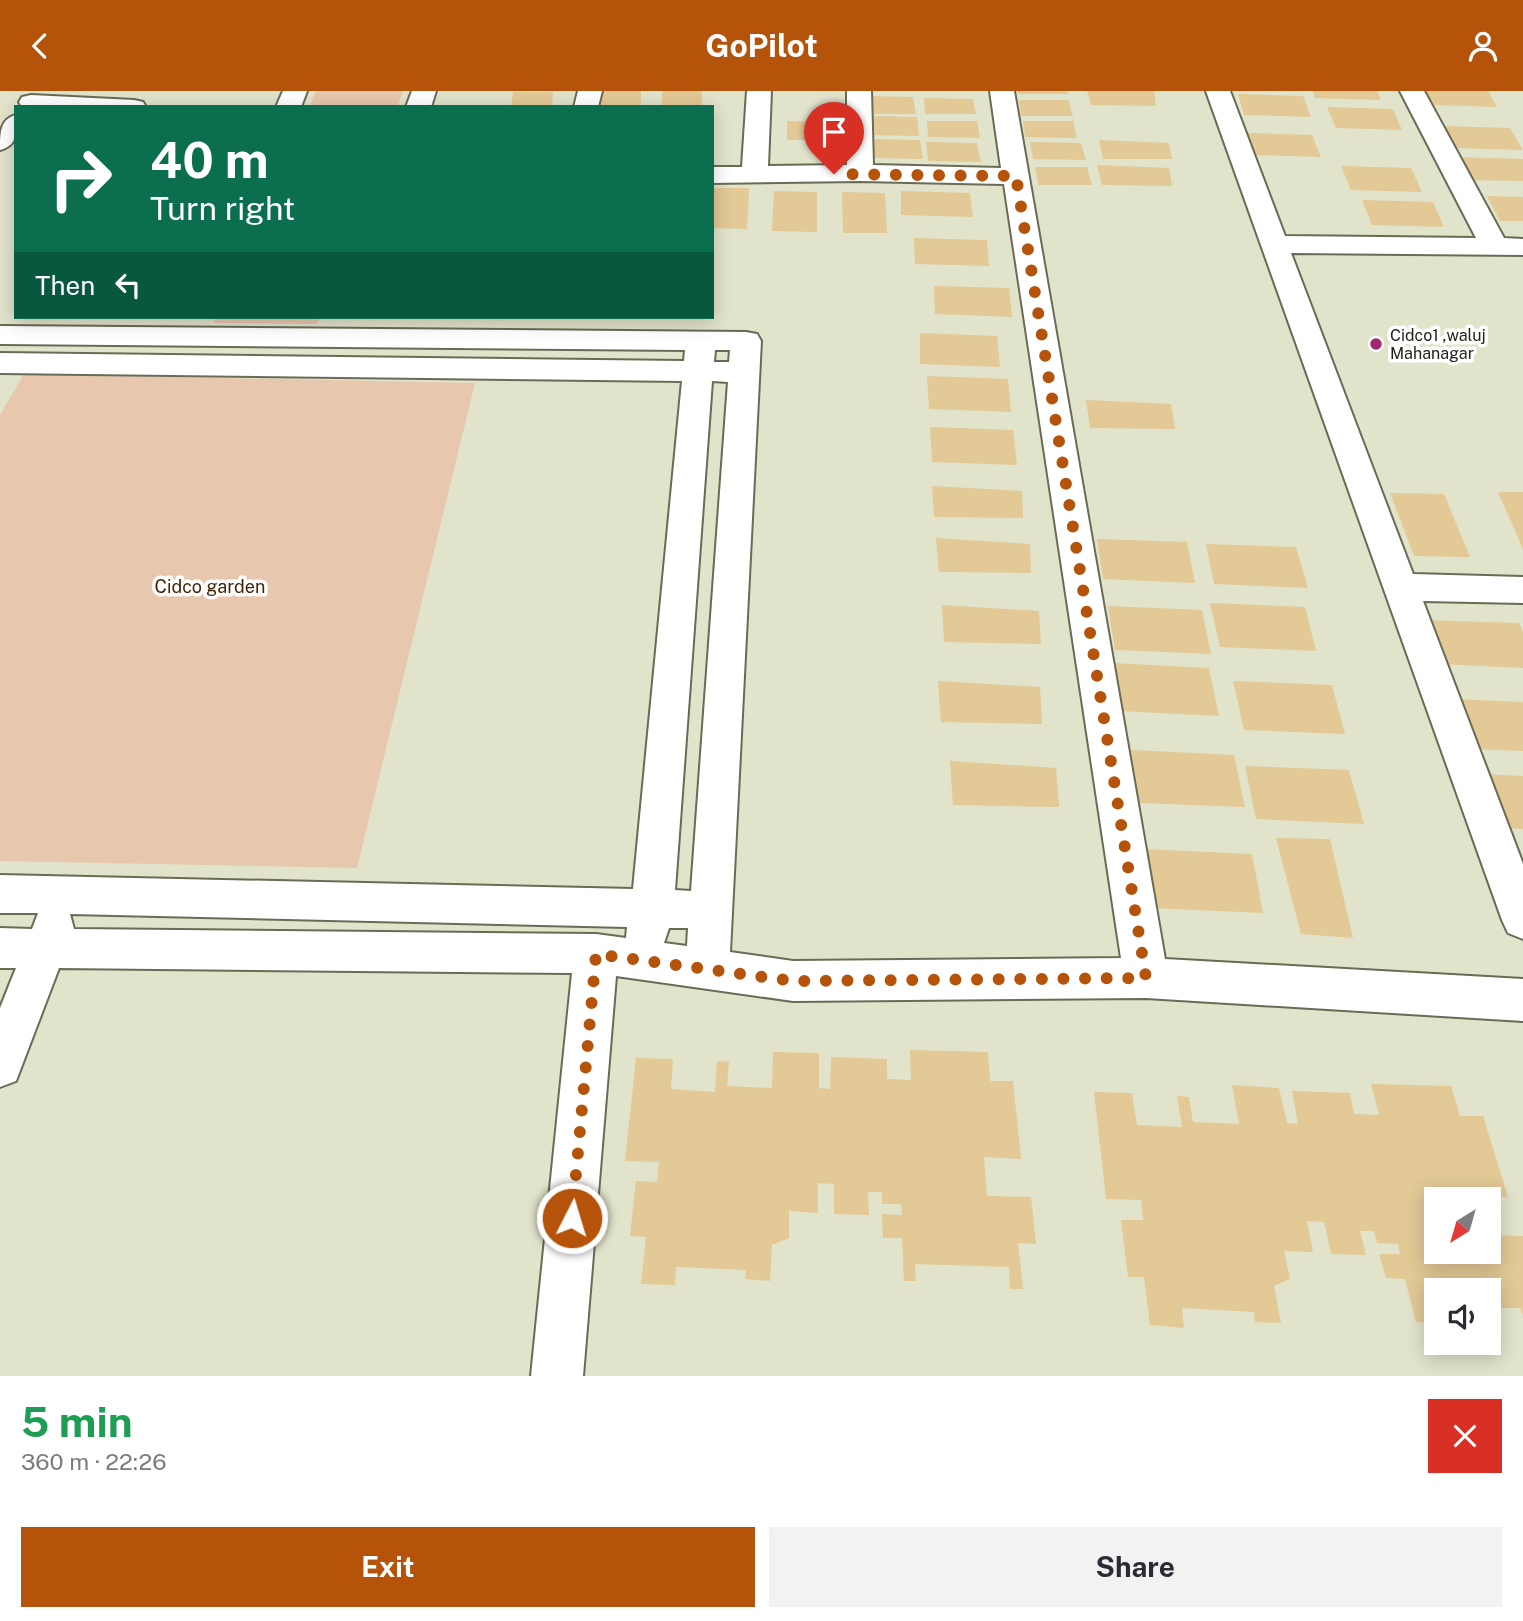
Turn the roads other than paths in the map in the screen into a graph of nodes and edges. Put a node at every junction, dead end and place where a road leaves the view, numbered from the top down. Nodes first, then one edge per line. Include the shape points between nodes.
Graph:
1 (758, 91) edge
2 (859, 91) edge
3 (1002, 91) edge
4 (1218, 91) edge
5 (1412, 91) edge
6 (32, 100) edge
7 (105, 105) edge
8 (14, 124) edge
9 (0, 142) edge
10 (860, 173) junction
11 (714, 174) edge
12 (755, 175) junction
13 (1016, 176) junction
14 (1274, 244) junction
15 (1494, 246) junction
16 (1523, 247) edge
17 (185, 327) edge
18 (340, 328) edge
19 (0, 335) edge
20 (699, 356) junction
21 (0, 363) edge
22 (167, 365) junction
23 (326, 367) junction
24 (1401, 587) junction
25 (1523, 590) edge
26 (0, 894) edge
27 (67, 895) junction
28 (652, 909) junction
29 (710, 911) junction
30 (1523, 920) edge
31 (0, 949) edge
32 (45, 950) junction
33 (618, 958) junction
34 (707, 968) junction
35 (1146, 978) junction
36 (1523, 1000) edge
37 (0, 1065) edge
38 (557, 1376) edge

1 - 12 street
2 - 10 street
3 - 13 street
4 - 14 street
5 - 15 street
6 - 7 street
8 - 9 street
10 - 12 street
10 - 13 street
11 - 12 street
13 - 35 street
14 - 15 street
14 - 24 street
15 - 16 street
17 - 18 street
17 - 19 street
17 - 22 street
18 - 20 street
18 - 23 street
20 - 23 street
20 - 28 street
20 - 29 street via 744,372
21 - 22 street
22 - 23 street
24 - 25 street
24 - 30 street
26 - 27 street
27 - 28 street
27 - 32 street
28 - 29 street
28 - 33 street
29 - 34 street
31 - 32 street
32 - 33 street
32 - 37 street
33 - 34 street
33 - 38 street
34 - 35 street via 793,981
35 - 36 street

